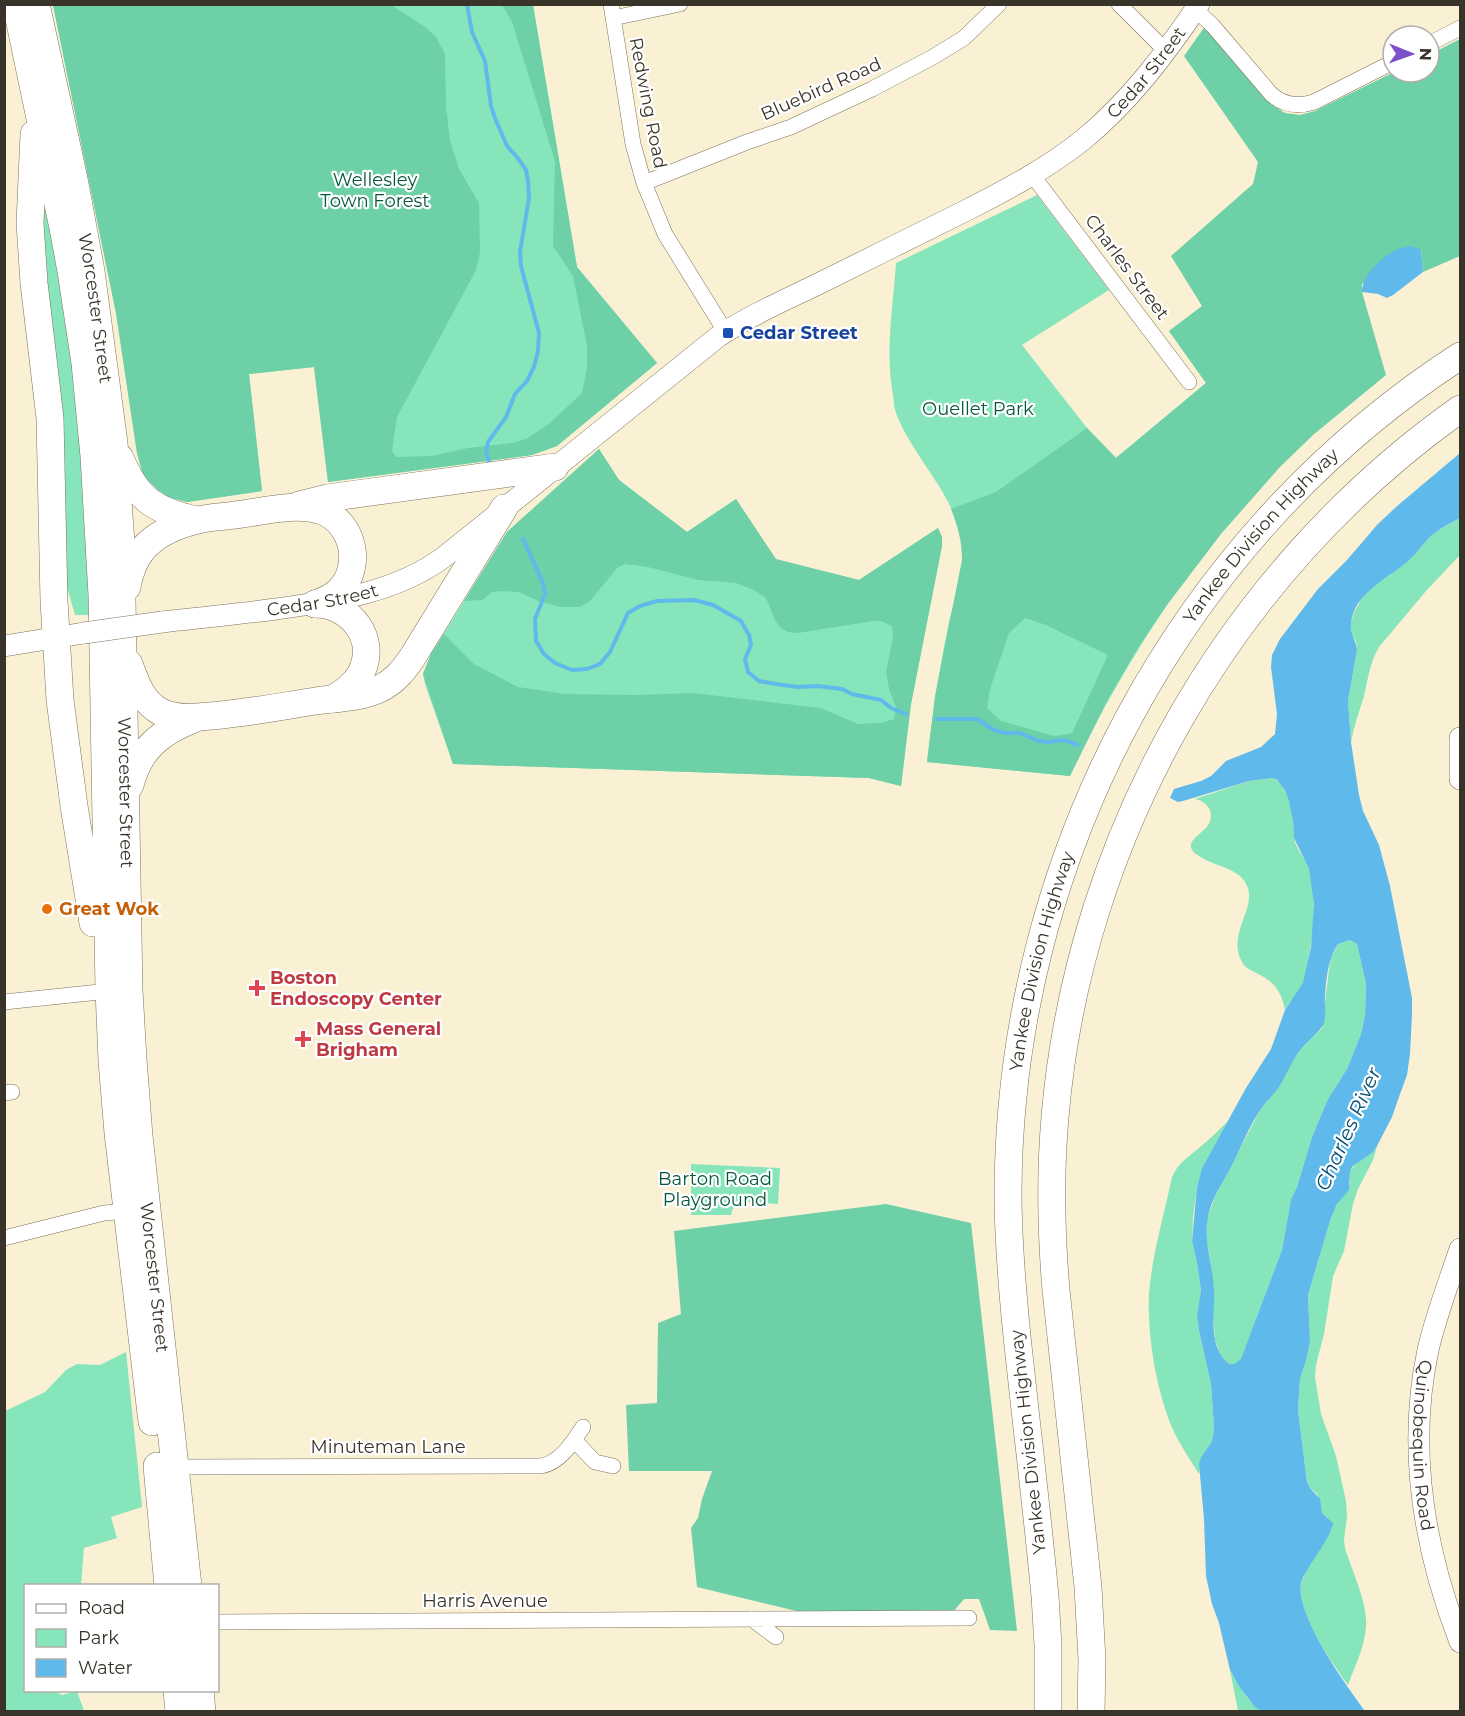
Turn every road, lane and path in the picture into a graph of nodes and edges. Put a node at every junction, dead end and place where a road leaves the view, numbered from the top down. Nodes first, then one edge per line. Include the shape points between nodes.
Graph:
1 (16, 4) edge
2 (36, 4) edge
3 (680, 4) edge
4 (999, 4) edge
5 (1119, 4) edge
6 (1198, 7) edge
7 (612, 11) edge
8 (1461, 28) edge
9 (1441, 38) edge
10 (1166, 51) junction
11 (1381, 68) edge
12 (34, 89) junction
13 (1033, 176) junction
14 (644, 183) junction
15 (725, 332) junction
16 (1461, 356) edge
17 (1189, 382) dead end
18 (1461, 409) edge
19 (114, 443) junction
20 (555, 466) junction
21 (291, 508) junction
22 (504, 508) junction
23 (196, 520) junction
24 (315, 604) junction
25 (122, 615) junction
26 (57, 637) junction
27 (4, 646) edge
28 (123, 646) junction
29 (333, 699) junction
30 (197, 717) junction
31 (1461, 738) edge
32 (1461, 779) edge
33 (126, 805) junction
34 (109, 991) junction
35 (4, 1002) edge
36 (127, 1211) junction
37 (4, 1238) edge
38 (1461, 1249) edge
39 (583, 1427) dead end
40 (574, 1440) junction
41 (613, 1466) dead end
42 (176, 1467) junction
43 (168, 1584) edge
44 (188, 1584) edge
45 (969, 1618) dead end
46 (752, 1619) junction
47 (219, 1623) edge
48 (776, 1637) dead end
49 (1461, 1642) edge
50 (177, 1692) edge
51 (200, 1692) edge
52 (179, 1712) edge
53 (202, 1712) edge
54 (1048, 1712) edge
55 (1091, 1712) edge

1 - 12 highway, Worcester Street
2 - 19 highway, Worcester Street via 91,271
3 - 7 street
4 - 14 street, Bluebird Road via 964,38 872,89 791,127
5 - 10 street
6 - 10 main road, Cedar Street
6 - 11 street via 1282,102 1314,102
7 - 14 street, Redwing Road via 633,144
8 - 9 street
10 - 13 main road, Cedar Street via 1113,112
12 - 26 highway via 30,222 50,418
12 - 34 highway, Worcester Street via 71,272 94,456 101,583
13 - 15 main road, Cedar Street
13 - 17 street, Charles Street
14 - 15 street, Redwing Road via 665,234
15 - 20 main road, Cedar Street
16 - 54 highway, Yankee Division Highway via 1395,403 1323,465 1249,542 1201,600 1155,670 1111,751 1080,820 1055,892 1017,1063 1008,1190 1012,1290 1045,1596
18 - 55 highway, Yankee Division Highway via 1401,454 1341,508 1290,563 1230,639 1181,715 1144,788 1115,856 1085,948 1060,1069 1052,1191 1056,1290 1088,1587
19 - 23 highway via 141,495 163,510
19 - 25 highway, Worcester Street
20 - 21 highway via 327,498
20 - 22 main road, Cedar Street
21 - 23 highway
21 - 24 highway via 326,513 340,523 351,542 353,561 345,584 331,598
22 - 24 main road, Cedar Street via 437,562 409,578 374,592
22 - 29 highway via 404,669 381,688
23 - 25 highway via 158,536 140,552 128,582
24 - 26 main road, Cedar Street, bridge
24 - 29 highway via 333,606 349,615 360,629 365,646 361,673
25 - 28 highway, Worcester Street
26 - 27 main road, Cedar Street
26 - 34 highway via 74,806 97,952
28 - 30 highway via 138,689 152,706 170,715
28 - 33 highway, Worcester Street
29 - 30 highway
30 - 33 highway via 174,727 143,753 133,773
31 - 32 main road
33 - 42 highway, Worcester Street via 134,1070
34 - 35 street
34 - 36 highway, Worcester Street
36 - 37 street
36 - 43 highway, Worcester Street
38 - 49 main road, Quinobequin Road via 1429,1348 1418,1450 1428,1537
39 - 40 street, Minuteman Lane
40 - 41 street via 595,1462
40 - 42 street, Minuteman Lane via 551,1463 541,1466
42 - 44 highway, Worcester Street
45 - 46 street, Harris Avenue
46 - 47 street, Harris Avenue
46 - 48 street
50 - 52 highway
51 - 53 highway

